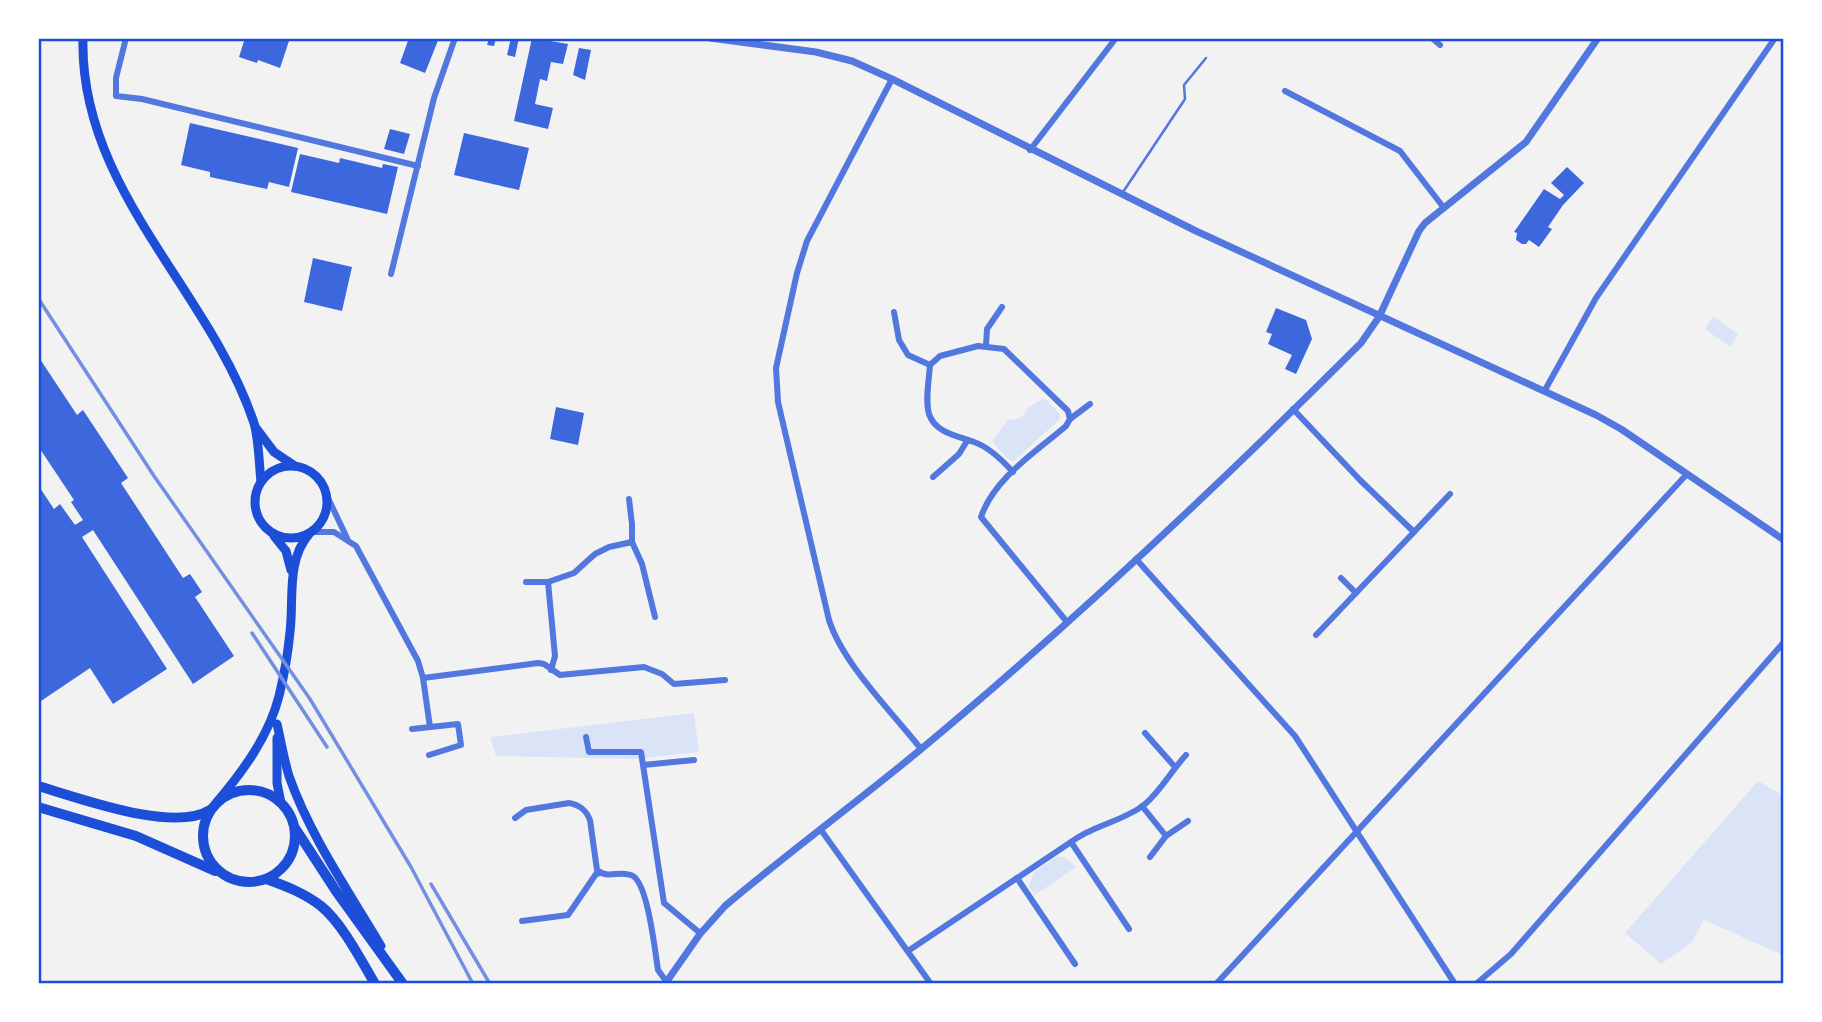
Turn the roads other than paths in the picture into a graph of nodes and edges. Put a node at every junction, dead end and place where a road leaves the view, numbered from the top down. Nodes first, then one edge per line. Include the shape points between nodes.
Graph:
1 (83, 38) edge
2 (126, 38) edge
3 (455, 38) edge
4 (710, 38) edge
5 (1116, 38) edge
6 (1432, 38) edge
7 (1598, 38) edge
8 (1775, 38) edge
9 (1440, 45) dead end
10 (1206, 58) dead end
11 (892, 79) junction
12 (1285, 91) dead end
13 (1030, 150) junction
14 (418, 166) junction
15 (1122, 195) junction
16 (1444, 208) junction
17 (391, 274) dead end
18 (1002, 307) dead end
19 (894, 312) dead end
20 (1380, 317) junction
21 (986, 346) junction
22 (930, 365) junction
23 (1545, 390) junction
24 (1090, 404) dead end
25 (1293, 409) junction
26 (1070, 419) junction
27 (255, 427) junction
28 (967, 441) junction
29 (295, 466) junction
30 (1013, 472) junction
31 (1687, 474) junction
32 (933, 477) dead end
33 (261, 482) junction
34 (1450, 494) dead end
35 (327, 496) junction
36 (629, 499) dead end
37 (269, 532) junction
38 (1414, 532) junction
39 (310, 533) junction
40 (348, 539) junction
41 (1783, 540) edge
42 (632, 542) junction
43 (1136, 559) junction
44 (292, 575) junction
45 (1341, 578) dead end
46 (526, 582) dead end
47 (548, 582) junction
48 (1356, 593) junction
49 (655, 617) dead end
50 (1067, 622) junction
51 (1316, 635) dead end
52 (1783, 642) edge
53 (551, 670) junction
54 (423, 678) junction
55 (725, 680) dead end
56 (279, 695) junction
57 (277, 724) junction
58 (430, 727) junction
59 (412, 729) dead end
60 (1145, 733) dead end
61 (586, 737) dead end
62 (921, 749) junction
63 (429, 755) dead end
64 (1186, 755) dead end
65 (694, 760) dead end
66 (643, 765) junction
67 (1174, 767) junction
68 (38, 786) edge
69 (281, 803) junction
70 (214, 806) junction
71 (1142, 806) junction
72 (38, 807) edge
73 (515, 818) dead end
74 (1188, 821) dead end
75 (295, 828) junction
76 (821, 831) junction
77 (1359, 831) junction
78 (1166, 836) junction
79 (1071, 842) junction
80 (1150, 857) dead end
81 (219, 873) junction
82 (600, 873) junction
83 (1017, 878) junction
84 (266, 879) junction
85 (522, 921) dead end
86 (1129, 929) dead end
87 (701, 933) junction
88 (908, 951) junction
89 (1075, 964) dead end
90 (394, 970) junction
91 (666, 982) edge
92 (376, 984) edge
93 (403, 984) edge
94 (931, 984) edge
95 (1216, 984) edge
96 (1455, 984) edge
97 (1476, 984) edge

1 - 27 main road via 92,109 113,170 226,360
2 - 14 street via 116,96
3 - 14 street via 434,98
4 - 11 street via 816,52 852,61
5 - 13 street
6 - 9 street
7 - 16 street via 1526,142
8 - 23 street via 1596,298
10 - 15 lane via 1184,85 1185,99
11 - 13 street
11 - 62 street via 807,241 776,382 835,638
12 - 16 street via 1400,151
13 - 15 street
14 - 17 street
15 - 20 street
16 - 20 street via 1419,231
18 - 21 street via 987,330
19 - 22 street via 899,340 908,355
20 - 23 street
20 - 25 street via 1361,343
21 - 22 street via 940,356
21 - 26 street via 1013,355 1068,411
22 - 28 street via 929,414 935,425
23 - 31 street via 1621,429
24 - 26 street
25 - 38 street
25 - 43 street
26 - 30 street
27 - 29 main road via 274,452
27 - 33 main road
28 - 30 street via 992,453
28 - 32 street
29 - 33 main road via 276,469
29 - 35 main road via 316,476
30 - 50 street via 988,497 981,517
31 - 41 street
31 - 77 street
33 - 37 main road via 255,508
34 - 38 street
35 - 39 main road via 324,516
35 - 40 street
36 - 42 street
37 - 39 main road via 285,538
37 - 44 main road via 286,551
38 - 48 street
39 - 40 street via 334,532
39 - 44 main road via 300,547
40 - 54 street via 397,619
42 - 47 street via 608,547 574,573
42 - 49 street
43 - 50 street
43 - 77 street via 1295,736
44 - 56 main road via 290,633
45 - 48 street
46 - 47 street
47 - 53 street via 555,656
48 - 51 street
50 - 62 street
52 - 97 street via 1511,954
53 - 54 street via 537,663
53 - 55 street via 560,675 637,666 662,674 674,684
54 - 58 street
56 - 57 main road
56 - 70 main road via 262,739
57 - 69 main road
57 - 90 main road via 300,803
58 - 59 street
58 - 63 street via 458,724 461,745
60 - 67 street
61 - 66 street via 589,752 640,752
62 - 76 street
64 - 67 street
65 - 66 street
66 - 87 street via 664,903
67 - 71 street
68 - 70 highway via 162,818 194,818
69 - 70 highway via 262,791 245,789 230,793
69 - 75 highway
70 - 81 highway via 202,829 204,849
71 - 78 street
71 - 79 street
72 - 81 highway via 136,836
73 - 82 street via 526,810 569,803 582,808 590,820
74 - 78 street
75 - 84 highway via 294,849 288,860
75 - 90 highway
76 - 87 street via 725,906
76 - 88 street
77 - 95 street
77 - 96 street
78 - 80 street
79 - 83 street
79 - 86 street
81 - 84 highway via 249,883
82 - 85 street via 568,915
82 - 91 street via 628,874 640,881 658,970
83 - 88 street
83 - 89 street
84 - 92 highway via 293,888 323,908
87 - 91 street
88 - 94 street
90 - 93 highway

